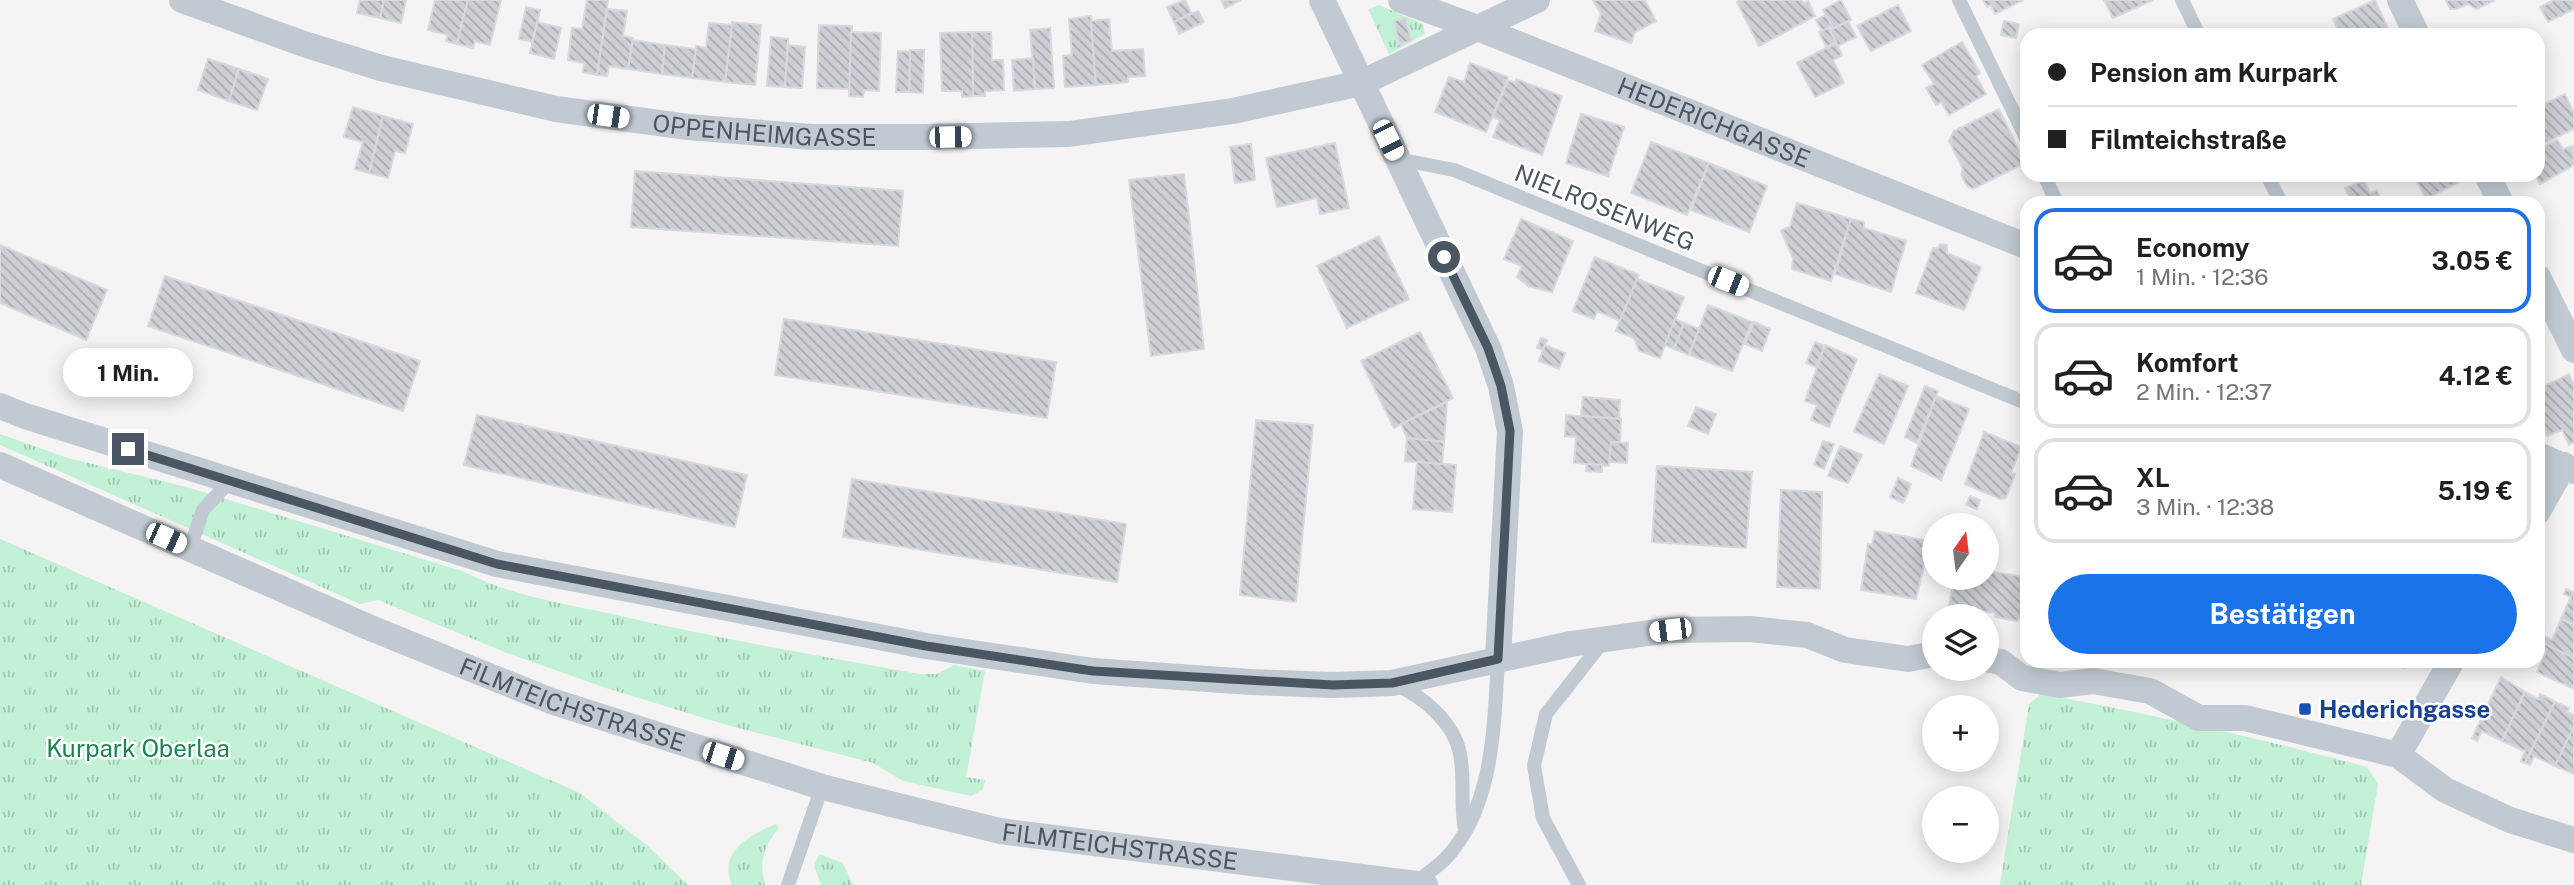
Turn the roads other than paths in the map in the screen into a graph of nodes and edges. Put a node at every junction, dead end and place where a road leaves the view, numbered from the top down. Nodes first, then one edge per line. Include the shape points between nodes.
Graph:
1 (182, 0) edge
2 (1322, 0) edge
3 (1401, 0) edge
4 (1537, 0) edge
5 (1959, 0) edge
6 (2182, 0) edge
7 (2400, 0) edge
8 (2196, 28) edge
9 (2414, 28) edge
10 (1480, 29) junction
11 (1362, 83) junction
12 (2020, 126) edge
13 (1398, 159) junction
14 (2020, 244) edge
15 (2545, 291) edge
16 (2574, 350) edge
17 (2020, 401) edge
18 (0, 405) edge
19 (2545, 458) edge
20 (0, 465) edge
21 (2569, 468) edge
22 (230, 481) junction
23 (2545, 501) edge
24 (190, 548) junction
25 (1606, 638) junction
26 (1922, 656) edge
27 (1498, 659) junction
28 (1999, 662) edge
29 (2448, 668) edge
30 (1392, 683) junction
31 (2398, 755) junction
32 (822, 787) junction
33 (1465, 832) junction
34 (2574, 840) edge
35 (1420, 884) edge
36 (788, 885) edge
37 (1578, 885) edge

1 - 11 street, OPPENHEIMGASSE via 317,48 484,94 675,125 812,137 1069,134 1233,111
2 - 11 street
3 - 10 street, HEDERICHGASSE
4 - 10 street, OPPENHEIMGASSE
5 - 12 lane
6 - 8 lane
7 - 9 street
10 - 11 street, OPPENHEIMGASSE
10 - 14 street, HEDERICHGASSE
11 - 13 street
13 - 17 lane, NIELROSENWEG via 1454,170
13 - 27 street via 1488,348 1507,409 1510,460
15 - 16 street
18 - 22 street
19 - 21 street
20 - 24 street, FILMTEICHSTRASSE
21 - 23 street
22 - 24 lane via 203,510
22 - 30 street via 497,564 926,646 1107,672 1333,685
24 - 32 street, FILMTEICHSTRASSE via 551,701
25 - 26 street via 1670,630 1750,629 1807,635 1845,650 1908,659
25 - 27 street
25 - 37 lane via 1546,714 1534,766 1543,818
27 - 30 street
27 - 33 lane via 1493,742
28 - 31 street via 2022,678 2060,685 2092,681 2150,691 2199,718 2245,718
29 - 31 street
30 - 33 lane via 1419,695 1447,726 1460,752
31 - 34 street via 2445,790 2510,820
32 - 35 street, FILMTEICHSTRASSE via 1000,831
32 - 36 lane
33 - 35 lane

